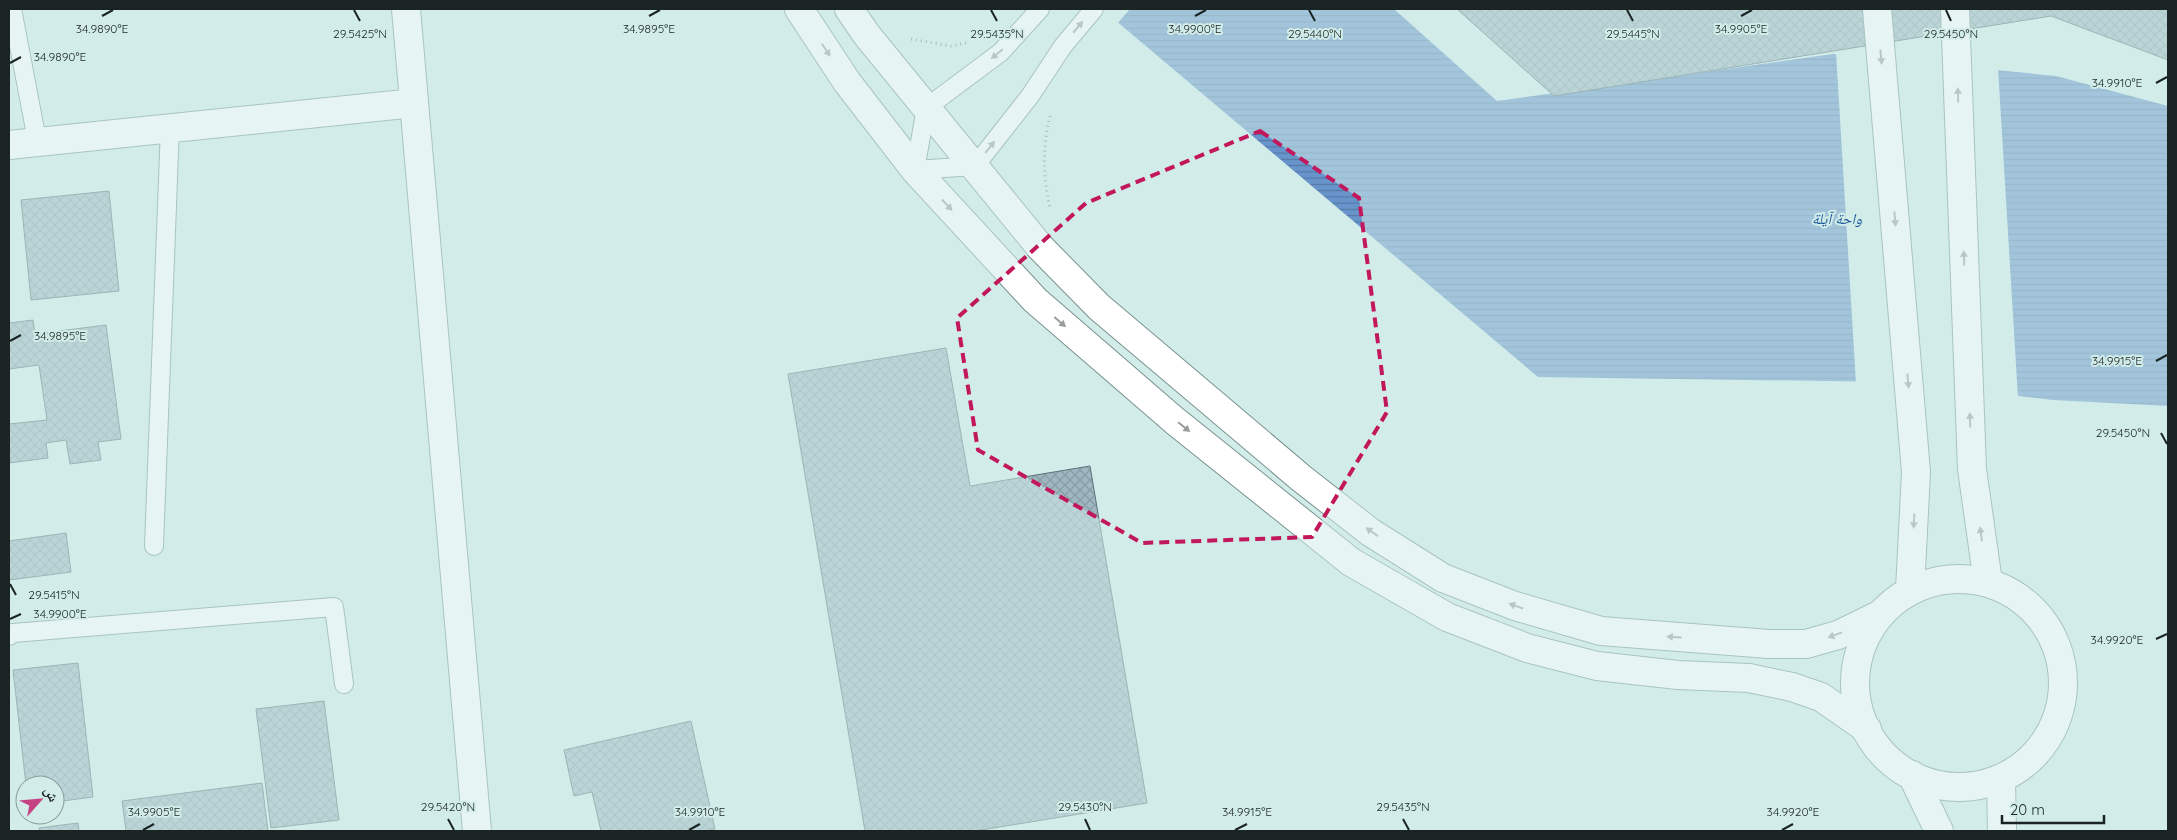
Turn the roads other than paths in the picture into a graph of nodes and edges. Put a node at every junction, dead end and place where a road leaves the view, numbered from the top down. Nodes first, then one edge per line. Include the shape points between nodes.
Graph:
1 (12, 9) edge
2 (406, 9) edge
3 (799, 9) edge
4 (848, 9) edge
5 (1094, 9) edge
6 (1877, 9) edge
7 (1955, 9) edge
8 (1035, 14) edge
9 (414, 103) junction
10 (926, 108) junction
11 (170, 127) junction
12 (37, 140) junction
13 (9, 145) edge
14 (975, 166) junction
15 (915, 170) junction
16 (154, 546) dead end
17 (1988, 582) junction
18 (1910, 590) junction
19 (1879, 616) junction
20 (9, 636) edge
21 (344, 684) dead end
22 (1867, 729) junction
23 (1912, 775) junction
24 (2001, 779) junction
25 (477, 831) edge
26 (1939, 831) edge
27 (2002, 831) edge

1 - 12 lane
2 - 9 street
3 -> 15 street via 847,82
4 - 10 street
14 -> 5 lane
6 -> 18 street via 1916,472
17 -> 7 street via 1972,469
8 -> 10 lane via 1001,52
9 - 11 street
9 - 25 street
10 - 14 street
10 - 15 lane
11 - 12 street
11 - 16 lane
12 - 13 street
14 - 15 lane
19 -> 14 street via 1838,635 1806,644 1601,632 1515,606 1443,578 1370,532 1300,478 1099,307 1040,247
15 -> 22 street via 1036,300 1175,421 1351,562 1447,617 1527,648 1597,666 1678,675 1749,678 1792,687 1821,697
17 - 18 street via 1953,579
17 - 24 street via 2021,598 2046,625 2061,658 2063,694 2053,730 2031,759
18 - 19 street
19 - 22 street via 1864,641 1856,670 1857,701
20 - 21 lane via 13,633 334,607
22 - 23 street via 1883,753
23 - 24 street via 1940,785 1971,787
23 - 26 street
24 - 27 street

